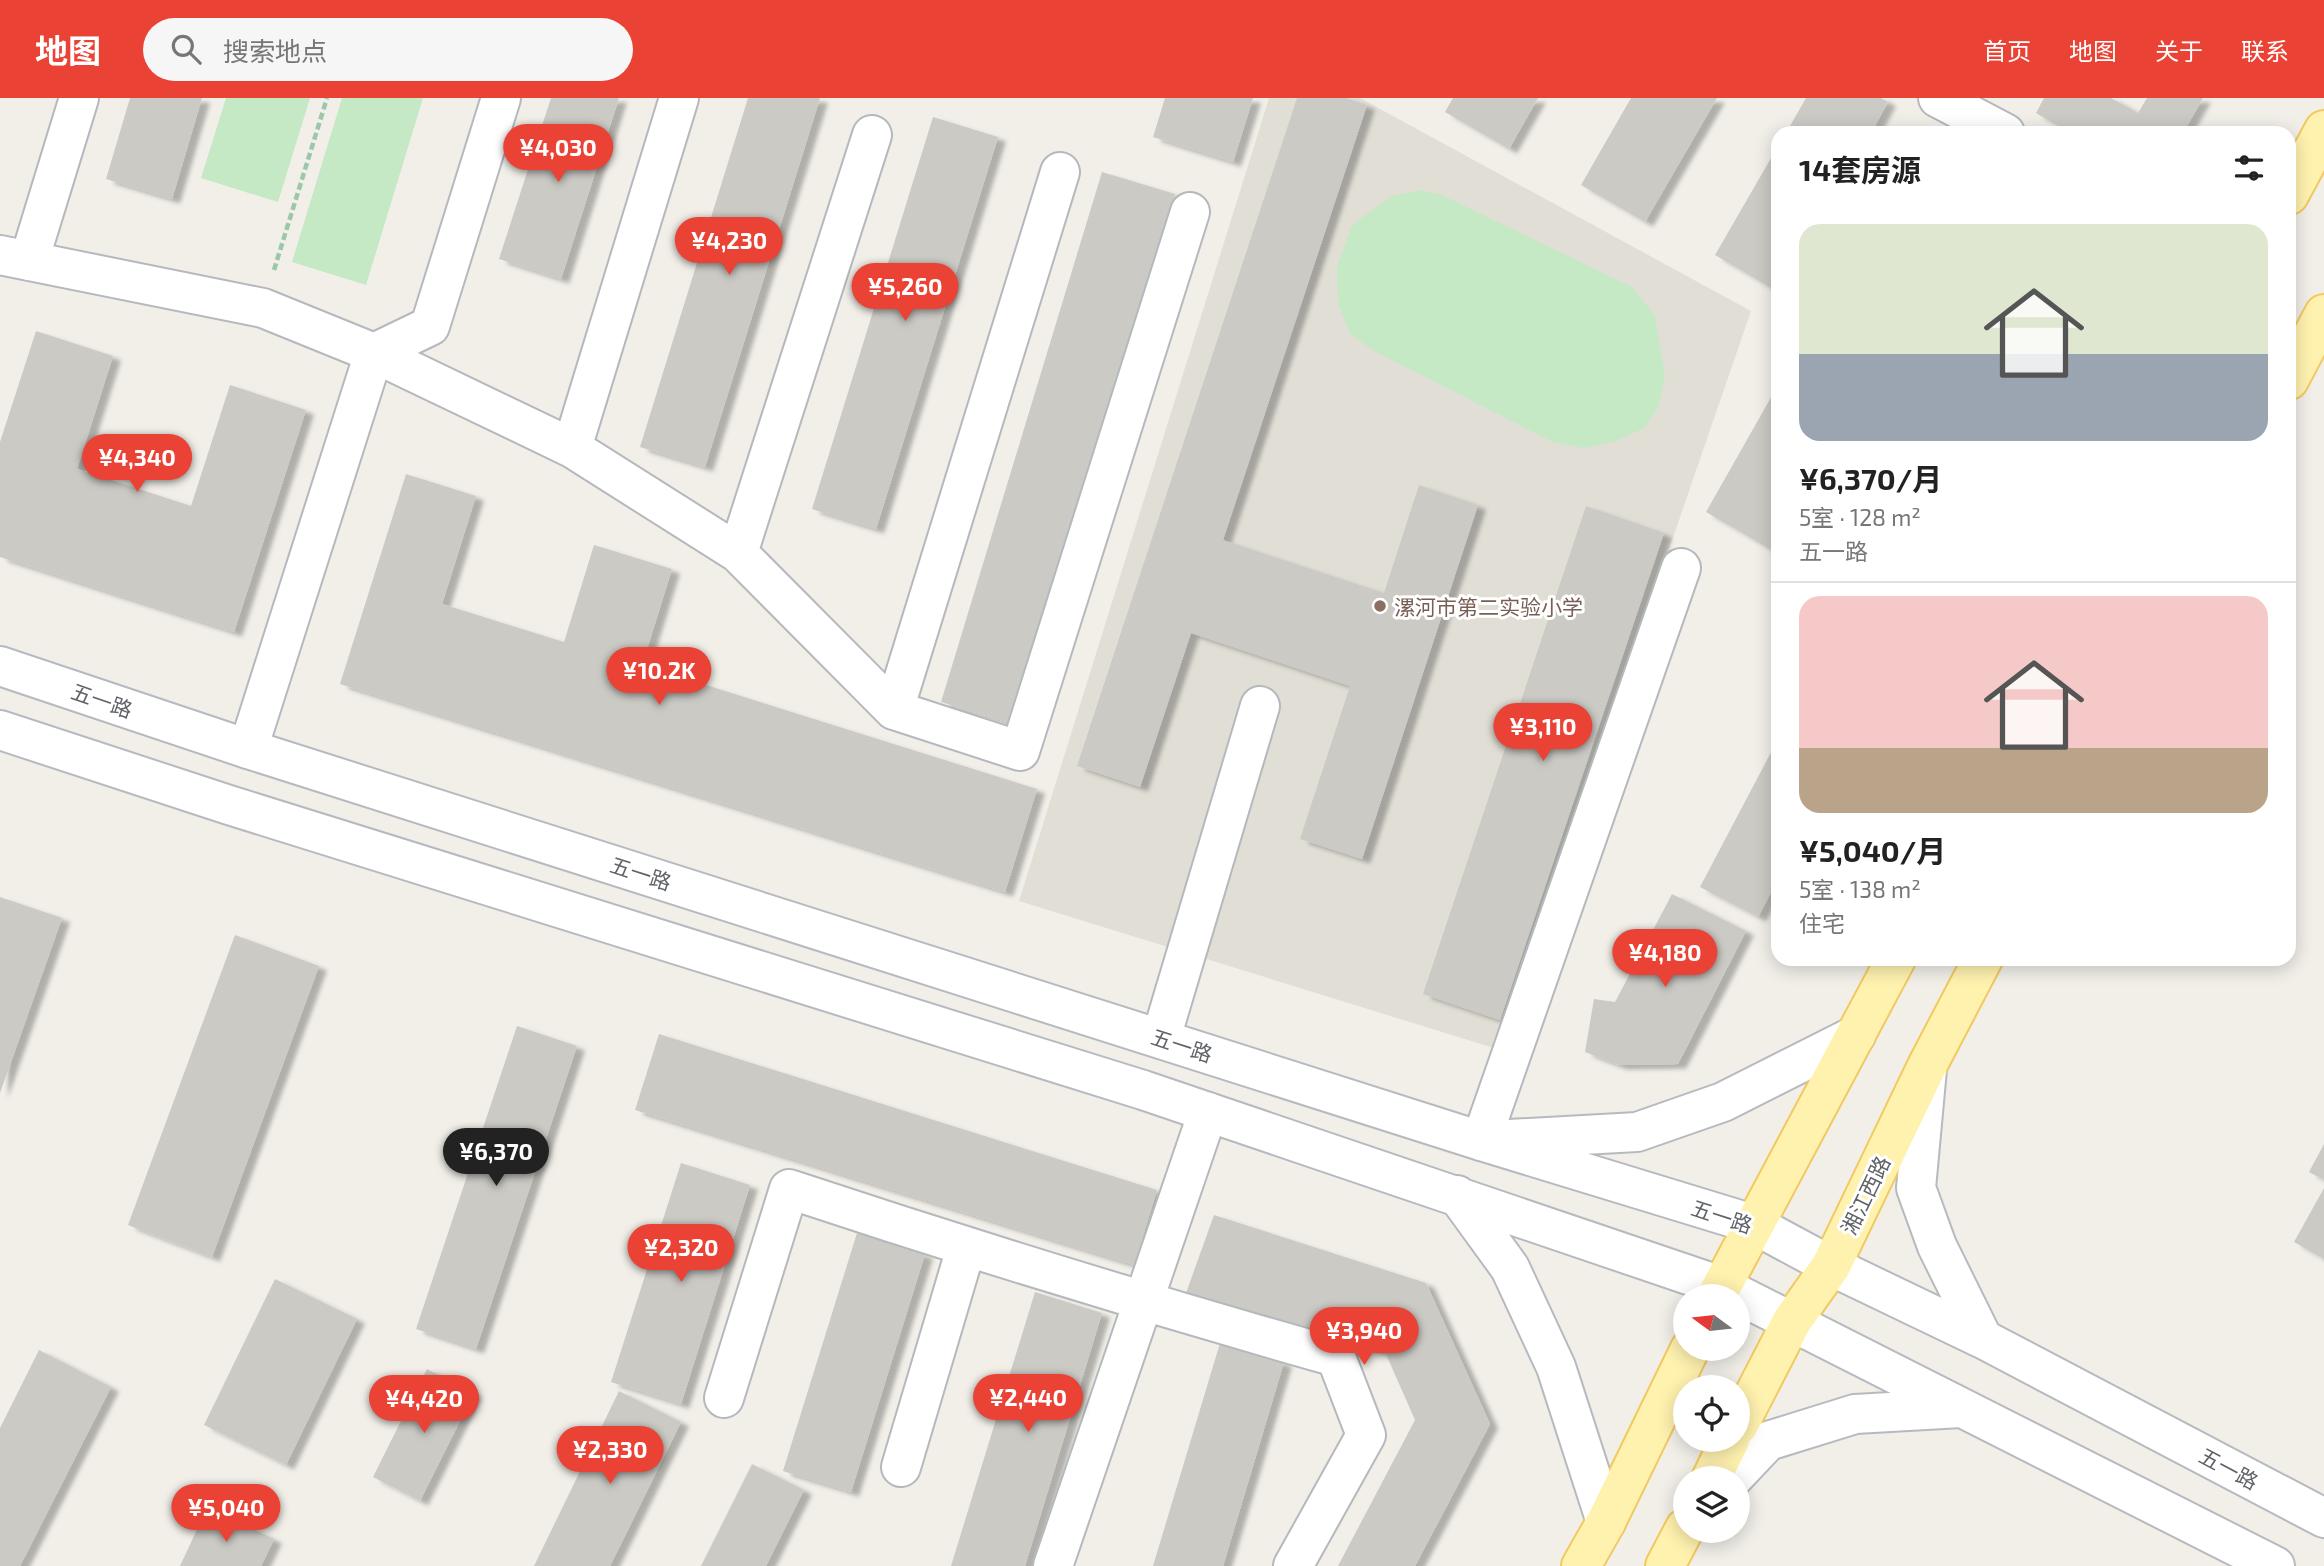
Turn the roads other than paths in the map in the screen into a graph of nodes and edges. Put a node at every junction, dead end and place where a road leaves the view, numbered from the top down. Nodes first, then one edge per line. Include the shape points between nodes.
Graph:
1 (79, 98) edge
2 (501, 98) edge
3 (678, 98) edge
4 (1938, 98) edge
5 (1991, 126) edge
6 (2324, 130) edge
7 (872, 135) dead end
8 (1060, 172) dead end
9 (2296, 182) edge
10 (1190, 212) dead end
11 (14, 258) edge
12 (2324, 314) edge
13 (374, 353) junction
14 (2296, 367) edge
15 (572, 448) junction
16 (738, 553) junction
17 (1681, 568) dead end
18 (0, 666) edge
19 (1260, 706) dead end
20 (894, 710) junction
21 (0, 730) edge
22 (248, 749) junction
23 (229, 805) junction
24 (1891, 966) edge
25 (1979, 966) edge
26 (1856, 1035) junction
27 (1161, 1038) junction
28 (1927, 1066) junction
29 (1208, 1112) junction
30 (1481, 1141) junction
31 (1457, 1195) junction
32 (1753, 1224) junction
33 (966, 1248) junction
34 (1831, 1266) junction
35 (1700, 1284) edge
36 (1723, 1284) edge
37 (1143, 1303) junction
38 (1750, 1304) edge
39 (1792, 1321) junction
40 (1983, 1339) junction
41 (1684, 1362) edge
42 (724, 1398) dead end
43 (1750, 1403) edge
44 (1964, 1408) junction
45 (1744, 1466) edge
46 (901, 1468) dead end
47 (2324, 1518) edge
48 (1606, 1522) junction
49 (1677, 1543) edge
50 (1054, 1566) edge
51 (1293, 1566) edge
52 (1581, 1566) edge
53 (1665, 1566) edge
54 (2275, 1566) edge

1 - 11 street
2 - 13 street via 430,326
3 - 15 street
4 - 5 street
6 - 9 main road
7 - 16 street
8 - 20 street
10 - 20 street via 1020,751
11 - 13 street via 263,308
12 - 14 main road
13 - 15 street
13 - 22 street
15 - 16 street
16 - 20 street
17 - 30 street
18 - 22 street, 五一路
19 - 27 street
21 - 23 street
22 - 23 street
22 - 27 street, 五一路
23 - 29 street
24 - 26 main road
25 - 28 main road, 湘江西路
26 - 30 street via 1723,1102 1637,1132
26 - 32 main road
27 - 30 street, 五一路
28 - 34 main road, 湘江西路
28 - 40 street via 1916,1188 1937,1245
29 - 31 street
29 - 37 street
30 - 32 street, 五一路
31 - 35 street
31 - 48 street via 1510,1268 1556,1367
32 - 34 street, 五一路
32 - 36 main road
33 - 37 street
33 - 42 street via 789,1189
33 - 46 street
34 - 39 main road, 湘江西路
34 - 40 street, 五一路
37 - 50 street
37 - 51 street via 1336,1357 1366,1435
38 - 39 street
39 - 43 main road, 湘江西路
39 - 44 street
40 - 47 street, 五一路
41 - 48 main road
44 - 45 street via 1855,1414 1768,1441
44 - 54 street
48 - 52 main road
49 - 53 main road

